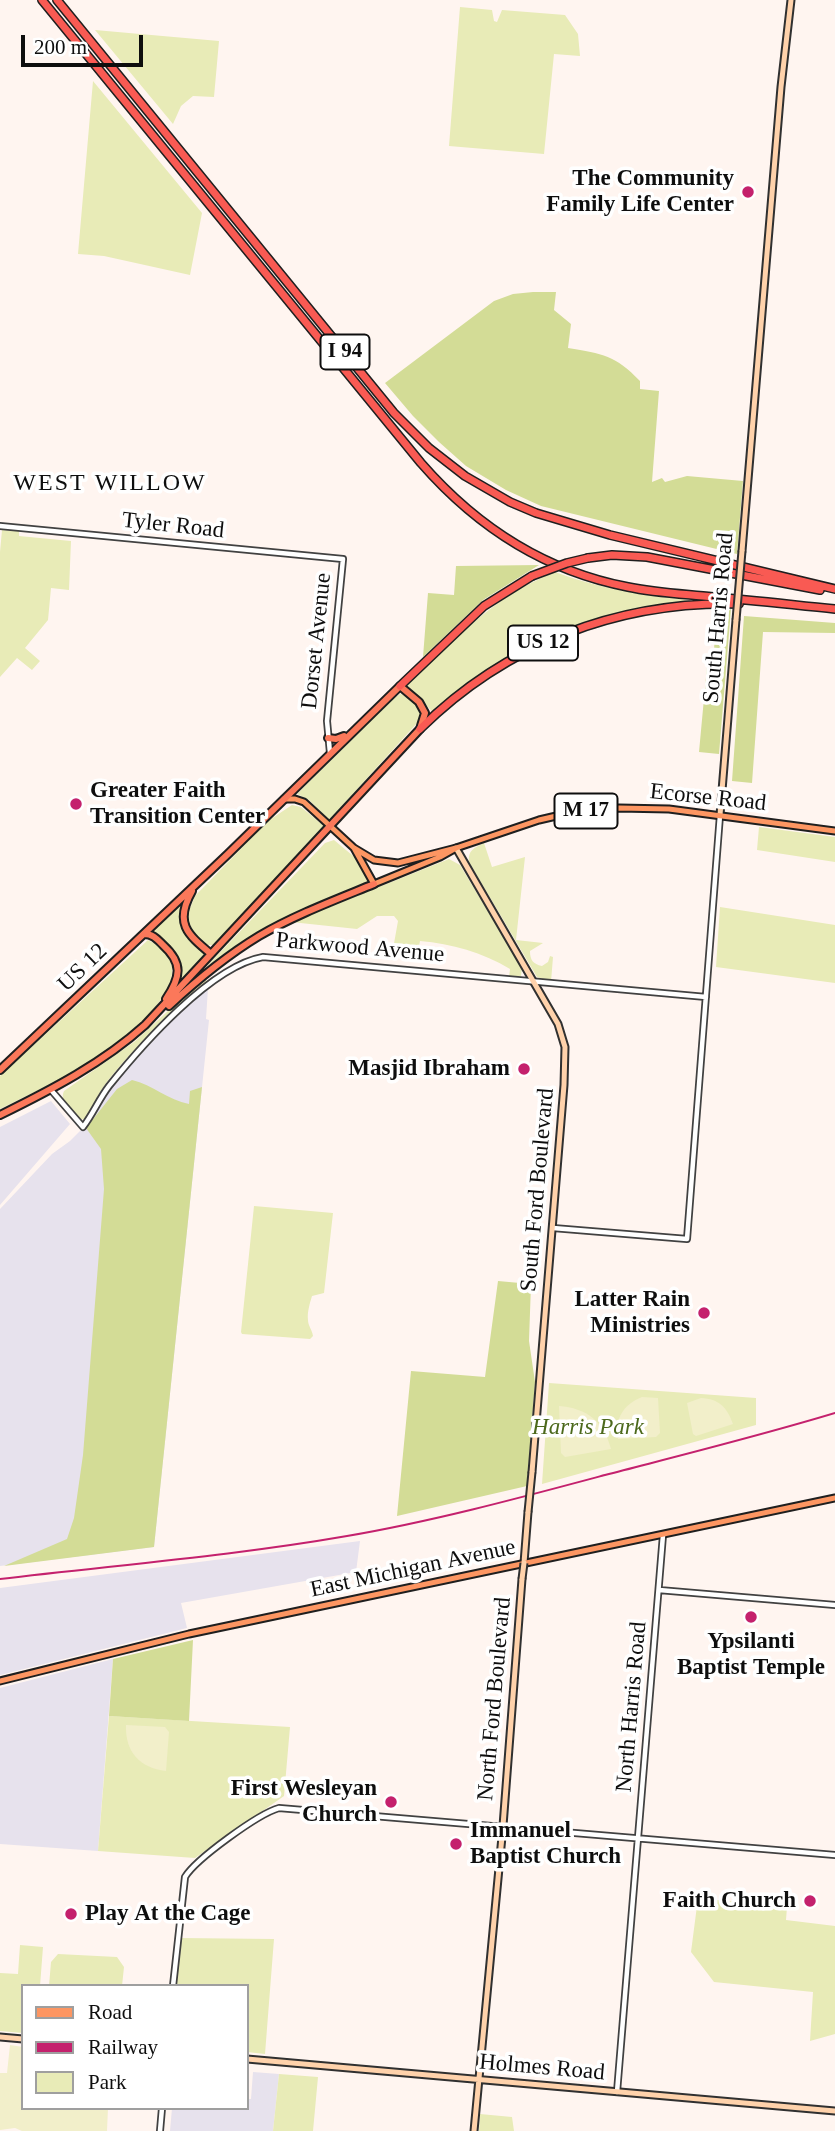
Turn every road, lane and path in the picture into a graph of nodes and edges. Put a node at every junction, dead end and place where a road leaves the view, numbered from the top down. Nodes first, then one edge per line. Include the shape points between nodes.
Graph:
1 (42, 0) edge
2 (57, 0) edge
3 (791, 0) edge
4 (0, 526) edge
5 (343, 559) joint
6 (835, 589) edge
7 (754, 601) junction
8 (835, 609) edge
9 (400, 686) junction
10 (390, 696) junction
11 (420, 729) junction
12 (328, 736) junction
13 (330, 754) junction
14 (284, 799) junction
15 (720, 815) junction
16 (331, 826) junction
17 (835, 831) edge
18 (353, 847) junction
19 (456, 848) junction
20 (199, 881) junction
21 (374, 884) junction
22 (144, 934) junction
23 (211, 954) junction
24 (534, 983) junction
25 (706, 997) junction
26 (145, 1025) junction
27 (0, 1070) edge
28 (51, 1090) junction
29 (0, 1115) edge
30 (552, 1228) junction
31 (835, 1498) edge
32 (663, 1535) junction
33 (524, 1563) joint
34 (659, 1590) junction
35 (835, 1605) edge
36 (0, 1681) edge
37 (503, 1826) junction
38 (638, 1838) junction
39 (835, 1855) edge
40 (173, 1984) edge
41 (0, 2037) edge
42 (21, 2039) edge
43 (248, 2059) edge
44 (480, 2080) junction
45 (617, 2092) junction
46 (162, 2110) edge
47 (835, 2111) edge
48 (160, 2131) edge
49 (474, 2131) edge

1 - 7 highway, I 94 via 421,463 464,507 516,544 587,577 647,590
2 - 6 highway, I 94 via 394,413 455,469 510,502 562,522
3 - 15 main road, South Harris Road, bridge
4 - 5 street, Tyler Road
5 - 12 street, Dorset Avenue
6 - 9 highway, US 12, bridge via 821,591 646,557 588,558 532,576 484,606
7 - 8 highway, I 94
7 - 11 highway, US 12 via 668,606 569,631 486,674
9 - 10 highway, US 12 / US 12
9 - 11 highway via 424,710
10 - 12 highway via 343,737
10 - 13 highway, US 12 / US 12
11 - 16 highway, US 12
12 - 13 street, Dorset Avenue
13 - 14 highway, US 12 / US 12
14 - 16 main road, Ecorse Road / M 17 via 304,802
14 - 20 highway, US 12 / US 12
15 - 17 main road, Ecorse Road / M 17
15 - 19 main road, Ecorse Road / M 17 via 646,807 578,811
15 - 25 street, South Harris Road
16 - 18 main road, Ecorse Road / M 17
16 - 23 highway, US 12
18 - 19 main road, Ecorse Road / M 17 via 374,860 398,863
18 - 21 main road, Ecorse Road / M 17
19 - 21 main road, Ecorse Road / M 17
19 - 24 main road, South Ford Boulevard
20 - 22 highway, US 12 / US 12
20 - 23 highway via 186,903 184,925
21 - 26 highway via 258,936
22 - 26 highway via 169,950 178,968 174,987
22 - 27 highway, US 12 / US 12
23 - 26 highway, US 12
24 - 25 street, Parkwood Avenue
24 - 28 street, Parkwood Avenue via 276,957 252,959 216,979 176,1012 110,1085 83,1127
24 - 30 main road, South Ford Boulevard via 558,1024 565,1047
25 - 30 street, South Harris Road via 687,1239
26 - 28 highway, US 12
28 - 29 highway, US 12
30 - 33 main road, South Ford Boulevard, bridge
31 - 32 main road, East Michigan Avenue
32 - 34 street, North Harris Road
32 - 36 main road, East Michigan Avenue via 190,1634
33 - 37 main road, North Ford Boulevard, bridge
34 - 35 street
34 - 38 street, North Harris Road
37 - 38 street
37 - 40 street via 279,1808 267,1812 194,1865 184,1883
37 - 44 main road, North Ford Boulevard
38 - 39 street
38 - 45 street, North Harris Road
41 - 42 main road
43 - 44 main road, Holmes Road
44 - 45 main road, Holmes Road
44 - 49 main road, North Ford Boulevard
45 - 47 main road, Holmes Road
46 - 48 street

